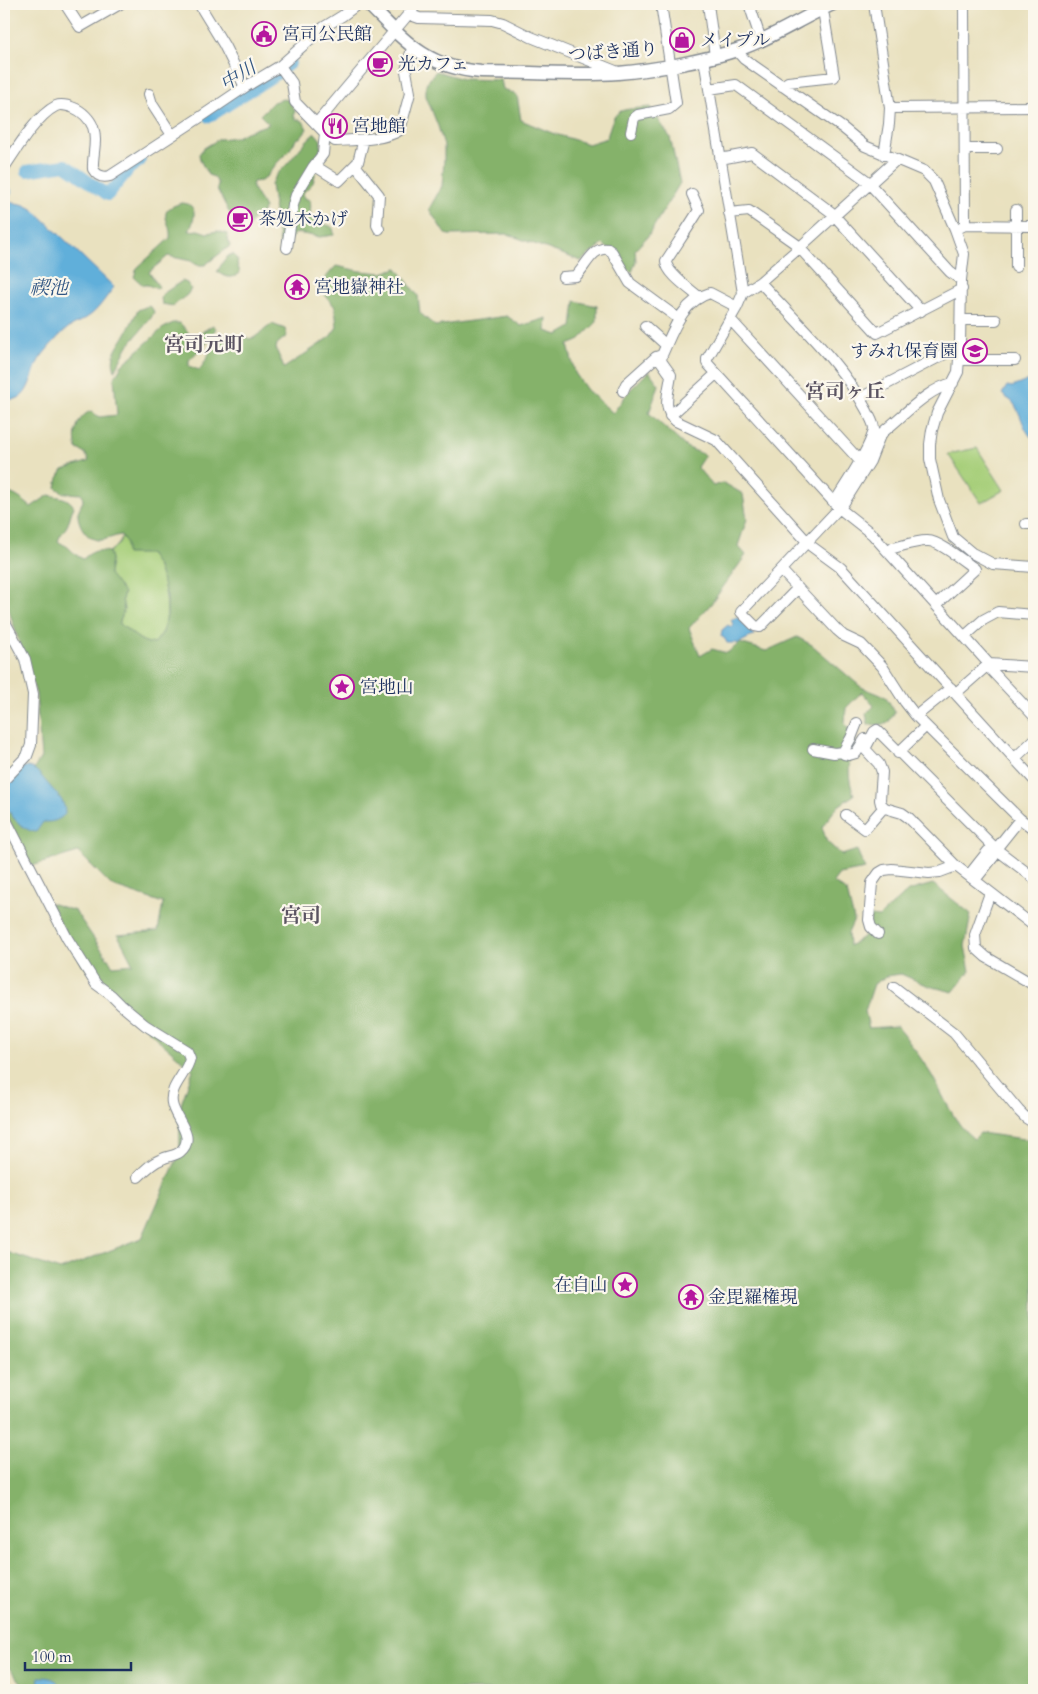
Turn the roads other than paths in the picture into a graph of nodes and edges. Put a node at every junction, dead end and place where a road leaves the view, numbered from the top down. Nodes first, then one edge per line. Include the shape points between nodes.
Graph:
1 (65, 4) edge
2 (120, 4) edge
3 (199, 4) edge
4 (358, 4) edge
5 (368, 4) edge
6 (417, 4) edge
7 (661, 4) edge
8 (708, 4) edge
9 (749, 4) edge
10 (834, 4) edge
11 (874, 4) edge
12 (964, 4) edge
13 (821, 9) junction
14 (408, 14) junction
15 (395, 31) junction
16 (762, 40) junction
17 (412, 48) junction
18 (736, 50) junction
19 (709, 58) junction
20 (670, 65) junction
21 (280, 66) junction
22 (619, 73) junction
23 (782, 86) junction
24 (245, 87) junction
25 (709, 89) junction
26 (149, 94) dead end
27 (964, 107) junction
28 (1034, 107) edge
29 (890, 108) junction
30 (316, 124) junction
31 (632, 132) dead end
32 (325, 134) junction
33 (172, 135) junction
34 (364, 139) junction
35 (998, 149) dead end
36 (965, 150) junction
37 (884, 155) junction
38 (720, 159) junction
39 (896, 160) junction
40 (355, 165) junction
41 (315, 166) junction
42 (4, 168) edge
43 (869, 184) junction
44 (692, 194) dead end
45 (1016, 210) dead end
46 (729, 213) junction
47 (834, 216) junction
48 (1016, 226) junction
49 (1034, 226) edge
50 (960, 227) junction
51 (379, 229) dead end
52 (287, 248) dead end
53 (799, 248) junction
54 (1016, 267) dead end
55 (563, 278) dead end
56 (760, 282) junction
57 (961, 285) junction
58 (743, 293) junction
59 (699, 297) junction
60 (737, 307) junction
61 (921, 311) junction
62 (679, 319) junction
63 (730, 319) junction
64 (961, 320) junction
65 (996, 320) dead end
66 (646, 326) dead end
67 (666, 345) junction
68 (960, 346) junction
69 (662, 355) junction
70 (960, 360) junction
71 (1015, 360) dead end
72 (716, 374) junction
73 (953, 383) junction
74 (623, 391) dead end
75 (860, 398) junction
76 (670, 416) junction
77 (860, 461) junction
78 (836, 506) junction
79 (808, 541) junction
80 (888, 552) junction
81 (1034, 566) edge
82 (781, 570) junction
83 (798, 588) junction
84 (936, 605) junction
85 (1034, 615) edge
86 (4, 620) edge
87 (965, 636) junction
88 (989, 664) junction
89 (1034, 667) edge
90 (953, 691) junction
91 (916, 716) junction
92 (1034, 716) edge
93 (857, 724) dead end
94 (926, 726) junction
95 (874, 732) junction
96 (1034, 740) edge
97 (813, 749) dead end
98 (844, 752) junction
99 (898, 752) junction
100 (1015, 758) junction
101 (4, 780) edge
102 (1034, 780) edge
103 (884, 807) junction
104 (846, 815) dead end
105 (4, 816) edge
106 (1020, 819) junction
107 (1034, 830) edge
108 (996, 849) junction
109 (956, 866) junction
110 (972, 878) junction
111 (1034, 878) edge
112 (990, 893) junction
113 (1034, 926) edge
114 (878, 934) dead end
115 (1034, 985) edge
116 (894, 988) dead end
117 (1034, 1123) edge
118 (138, 1178) dead end

1 - 2 street via 80,28
3 - 24 street
4 - 21 street via 324,27
5 - 15 main road, つばき通り
6 - 14 street
7 - 20 street
8 - 19 street
9 - 16 street
10 - 13 main road, つばき通り
11 - 29 street
12 - 27 street
13 - 16 main road, つばき通り
13 - 23 street via 834,77 788,82
14 - 15 street
14 - 22 street via 419,18 503,23
15 - 17 main road, つばき通り
15 - 30 street
16 - 18 main road, つばき通り
17 - 22 main road, つばき通り via 436,62 465,70
17 - 34 street via 406,71 410,93 400,130 396,134
18 - 19 main road, つばき通り
18 - 23 street
19 - 20 main road, つばき通り
19 - 25 street
20 - 22 main road, つばき通り
20 - 31 street via 676,103 669,109 638,115 634,118
21 - 24 street
21 - 30 street via 292,84 295,102
23 - 37 street via 865,146
24 - 33 street
25 - 38 street
25 - 43 street via 736,85
26 - 33 street
27 - 28 street
27 - 29 street
27 - 36 street
29 - 37 street
30 - 32 street
32 - 34 street via 335,141
32 - 41 street via 323,154
33 - 42 street via 110,176 102,177 93,169 94,133 89,120 76,109 57,105 28,132
34 - 40 street
35 - 36 street
36 - 50 street
37 - 39 street
38 - 46 street
38 - 47 street via 752,153
39 - 43 street
39 - 50 street via 924,171 934,181
40 - 41 street via 339,181
40 - 51 street via 379,196
41 - 52 street via 294,200
43 - 47 street
43 - 57 street
44 - 59 street via 699,210 666,265
45 - 48 street
46 - 53 street via 749,211
46 - 58 street
47 - 53 street
47 - 61 street
48 - 49 street
48 - 50 street
48 - 54 street
50 - 57 street via 964,254
53 - 56 street
53 - 61 street via 877,333
55 - 62 street via 576,276 599,248 608,248 630,283
56 - 58 street
56 - 75 street via 845,375
57 - 61 street
57 - 64 street
58 - 60 street
59 - 60 street via 710,293
59 - 62 street
60 - 63 street
62 - 67 street
63 - 72 street via 707,359
63 - 77 street
64 - 65 street
64 - 68 street
66 - 67 street
67 - 69 street
68 - 70 street
68 - 75 street
69 - 74 street via 626,384
69 - 76 street via 661,360 671,375 666,409
70 - 71 street
70 - 73 street
72 - 76 street
72 - 78 street
73 - 78 street via 926,396 883,432 870,461 843,504
73 - 81 street via 938,413 930,444 930,459 948,527 960,544 984,560 993,564
75 - 77 street via 874,429
76 - 79 street via 716,440
77 - 78 street
78 - 79 street
78 - 80 street via 872,534
79 - 82 street
79 - 90 street via 841,568
80 - 84 street
80 - 84 street via 893,548 928,541 975,569
82 - 83 street
82 - 83 street via 741,612 760,627
83 - 91 street via 837,630 861,644 882,666
84 - 87 street
85 - 87 street via 998,612
86 - 101 street via 25,659 33,694 31,745 27,756
87 - 88 street
88 - 89 street
88 - 90 street
88 - 92 street
90 - 91 street
90 - 100 street
91 - 94 street
93 - 98 street
94 - 99 street
94 - 106 street
95 - 98 street via 870,729 856,753 846,755
95 - 99 street via 877,730
95 - 103 street via 865,749 882,772 880,800
96 - 100 street
97 - 98 street
99 - 108 street
100 - 102 street
103 - 104 street via 865,829
103 - 109 street via 909,818
105 - 118 street via 67,938 96,984 144,1025 187,1051 190,1058 171,1100 184,1128 186,1142 180,1152 157,1161
106 - 107 street
106 - 108 street
108 - 110 street via 988,852
108 - 111 street
109 - 110 street
109 - 114 street via 940,872 892,869 879,873 872,883 869,920
110 - 112 street
112 - 113 street
112 - 115 street via 975,935 976,948
116 - 117 street via 954,1032 1019,1111

